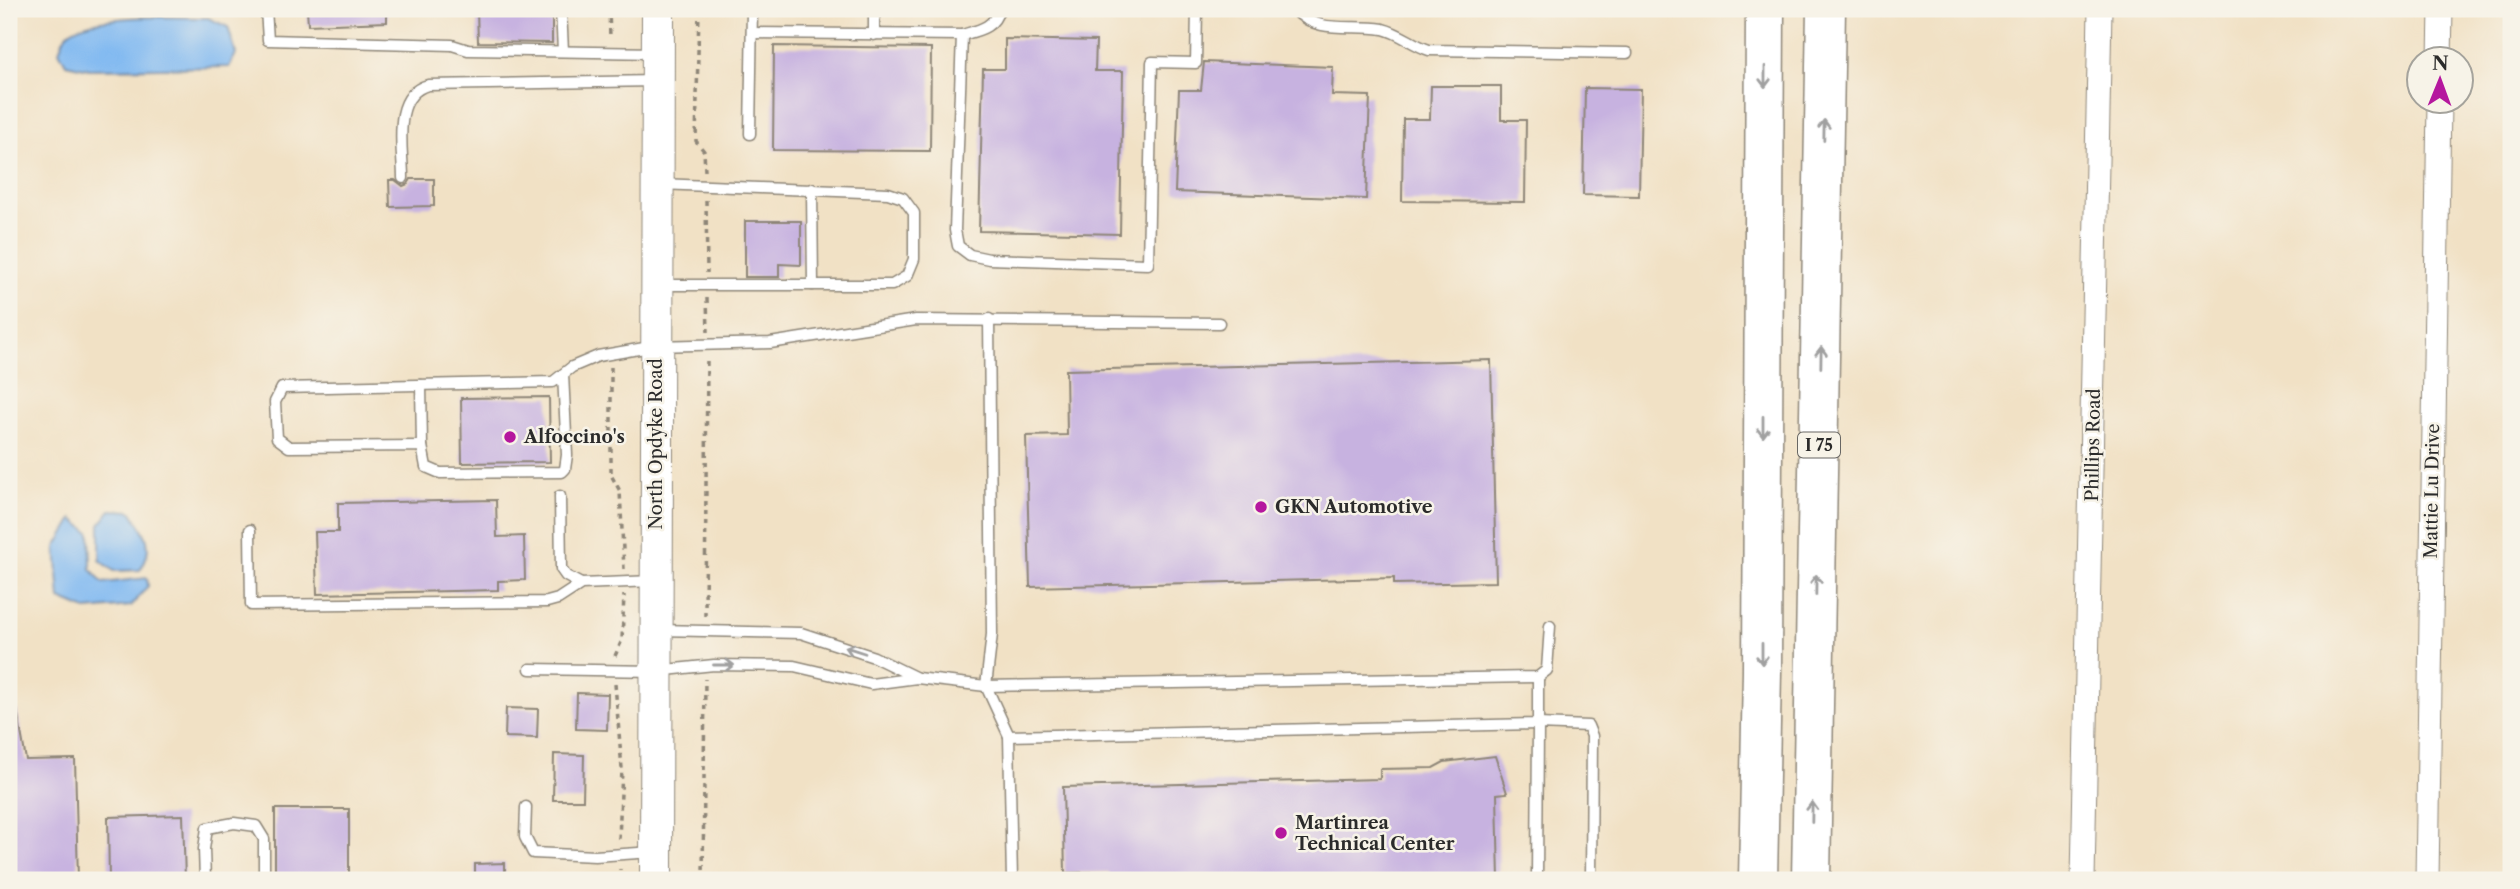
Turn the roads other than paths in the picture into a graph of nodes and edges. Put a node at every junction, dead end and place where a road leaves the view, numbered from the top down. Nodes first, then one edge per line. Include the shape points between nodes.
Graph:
1 (266, 9) edge
2 (561, 9) edge
3 (658, 9) edge
4 (752, 9) edge
5 (874, 9) edge
6 (999, 9) edge
7 (1197, 9) edge
8 (1294, 9) edge
9 (1765, 9) edge
10 (1826, 9) edge
11 (2100, 9) edge
12 (2441, 9) edge
13 (751, 33) junction
14 (874, 35) junction
15 (962, 35) junction
16 (2440, 46) edge
17 (563, 51) junction
18 (1628, 53) dead end
19 (657, 67) junction
20 (2439, 116) edge
21 (750, 134) dead end
22 (403, 178) dead end
23 (657, 184) junction
24 (812, 189) junction
25 (656, 285) junction
26 (813, 285) junction
27 (989, 319) junction
28 (1219, 323) dead end
29 (656, 346) junction
30 (563, 374) junction
31 (421, 385) junction
32 (422, 446) junction
33 (560, 496) dead end
34 (250, 530) dead end
35 (656, 581) junction
36 (581, 584) junction
37 (1550, 626) dead end
38 (656, 630) junction
39 (530, 668) dead end
40 (656, 671) junction
41 (1538, 677) junction
42 (917, 678) junction
43 (986, 686) junction
44 (1538, 724) junction
45 (1009, 737) junction
46 (526, 807) dead end
47 (656, 866) edge
48 (205, 880) edge
49 (264, 880) edge
50 (1012, 880) edge
51 (1536, 880) edge
52 (1591, 880) edge
53 (1758, 880) edge
54 (1811, 880) edge
55 (2083, 880) edge
56 (2427, 880) edge

1 - 17 lane via 268,40
2 - 17 lane
3 - 19 main road, North Opdyke Road
4 - 13 lane
5 - 14 lane
6 - 15 lane via 988,28
7 - 15 lane via 1196,63 1152,62 1148,264 989,259 970,255 958,246
8 - 18 lane via 1316,25 1382,29 1429,50
9 -> 53 highway
54 -> 10 highway, I 75
11 - 55 street, Phillips Road
12 - 16 street
13 - 14 lane
13 - 21 lane
14 - 15 lane
17 - 19 lane via 610,52
19 - 22 lane via 419,87 404,103
19 - 23 main road, North Opdyke Road
20 - 56 street, Mattie Lu Drive
23 - 24 lane
23 - 25 main road, North Opdyke Road
24 - 26 lane
24 - 26 lane via 888,193 903,198 914,213 914,259 908,276 892,285
25 - 26 lane
25 - 29 main road, North Opdyke Road
27 - 28 lane
27 - 29 lane via 916,320 786,341
27 - 43 lane via 992,634
29 - 30 lane via 598,356
29 - 35 main road, North Opdyke Road
30 - 31 lane via 553,382
30 - 32 lane via 566,455 562,472 440,473 426,467
31 - 32 lane
31 - 32 lane via 282,388 275,402 277,438 289,447
33 - 36 lane via 561,569
34 - 36 lane via 251,605 547,602
35 - 36 lane
35 - 38 main road, North Opdyke Road
37 - 41 lane via 1547,670
38 - 40 main road, North Opdyke Road
42 -> 38 lane via 874,657 801,633
39 - 40 lane
40 -> 42 lane via 794,666 871,684
40 - 47 main road, North Opdyke Road
41 - 43 lane
41 - 44 lane
42 - 43 lane
43 - 45 lane
44 - 45 lane
44 - 51 lane
44 - 52 lane via 1579,724 1588,726 1592,736
45 - 50 lane
46 - 47 lane via 525,837 533,853 620,855
48 - 49 lane via 207,828 234,823 256,826 264,839

